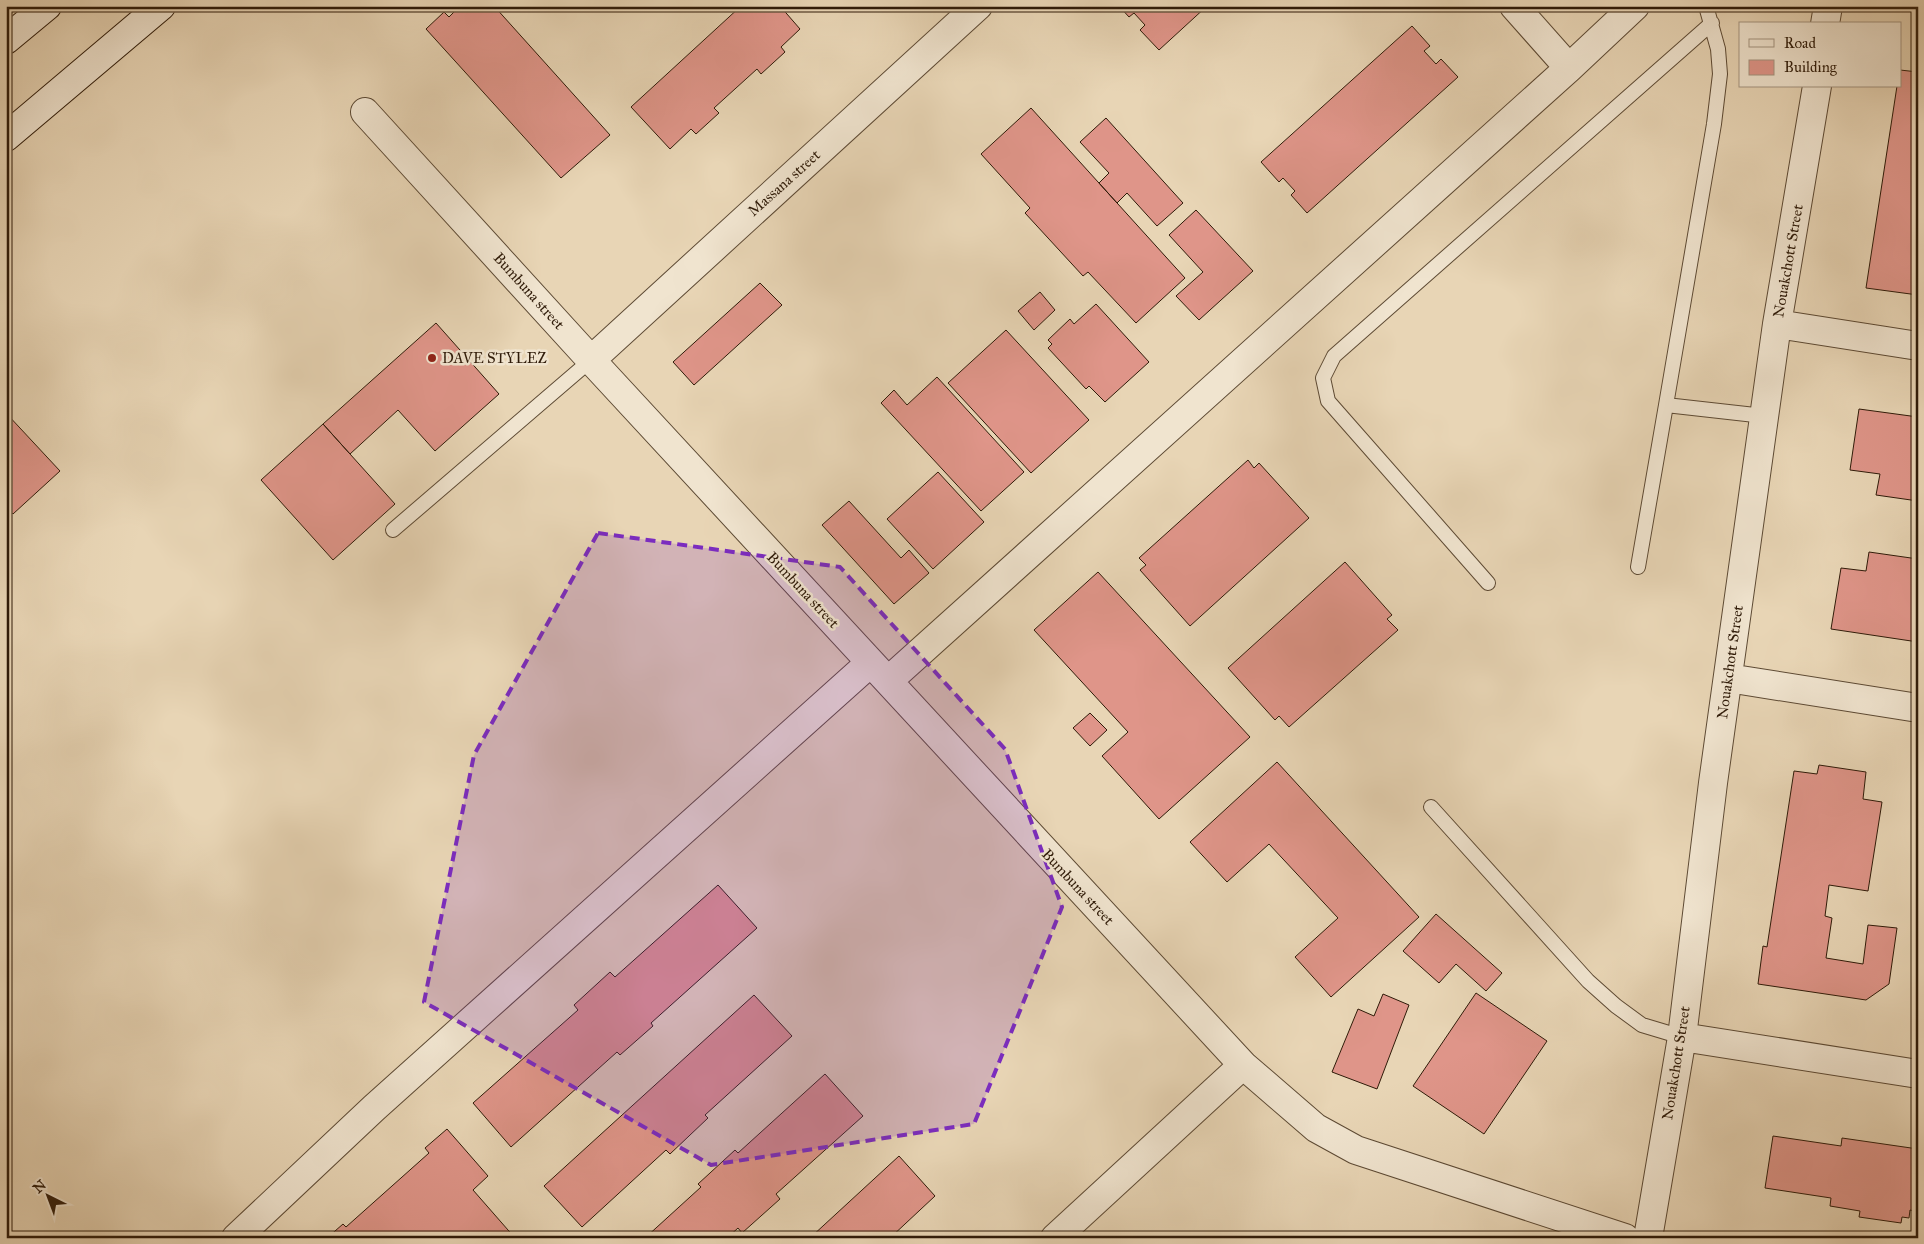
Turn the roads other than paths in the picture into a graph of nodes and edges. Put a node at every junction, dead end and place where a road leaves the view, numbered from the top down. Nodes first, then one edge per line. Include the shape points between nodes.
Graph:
1 (47, 6) edge
2 (161, 6) edge
3 (978, 6) edge
4 (1514, 6) edge
5 (1635, 6) edge
6 (1706, 6) edge
7 (1828, 6) edge
8 (1825, 22) edge
9 (1712, 23) junction
10 (6, 40) edge
11 (1569, 68) junction
12 (1817, 88) edge
13 (365, 112) dead end
14 (6, 136) edge
15 (1777, 324) junction
16 (1918, 346) edge
17 (591, 360) junction
18 (1666, 405) junction
19 (1764, 416) junction
20 (393, 530) dead end
21 (1638, 567) dead end
22 (1488, 583) dead end
23 (879, 672) junction
24 (1728, 678) junction
25 (1918, 708) edge
26 (1431, 807) dead end
27 (1682, 1037) junction
28 (1244, 1065) junction
29 (1918, 1074) edge
30 (236, 1238) edge
31 (1055, 1238) edge
32 (1624, 1238) edge
33 (1648, 1238) edge

1 - 10 street
2 - 14 street
3 - 17 street, Massana street
4 - 11 street
5 - 11 street
6 - 9 lane
7 - 8 street
9 - 18 lane via 1720,74 1714,124
9 - 22 lane via 1334,356 1323,378 1328,401
11 - 23 street
12 - 15 street, Nouakchott Street
13 - 17 street, Bumbuna street
15 - 16 street
15 - 19 street, Nouakchott Street
17 - 20 lane
17 - 23 street, Bumbuna street
18 - 19 lane
18 - 21 lane
19 - 24 street, Nouakchott Street
23 - 28 street, Bumbuna street
23 - 30 street via 374,1108
24 - 25 street
24 - 27 street, Nouakchott Street
26 - 27 lane via 1588,981 1642,1025
27 - 29 street
27 - 33 street, Nouakchott Street
28 - 31 street
28 - 32 street, Bumbuna street via 1316,1128 1356,1150

